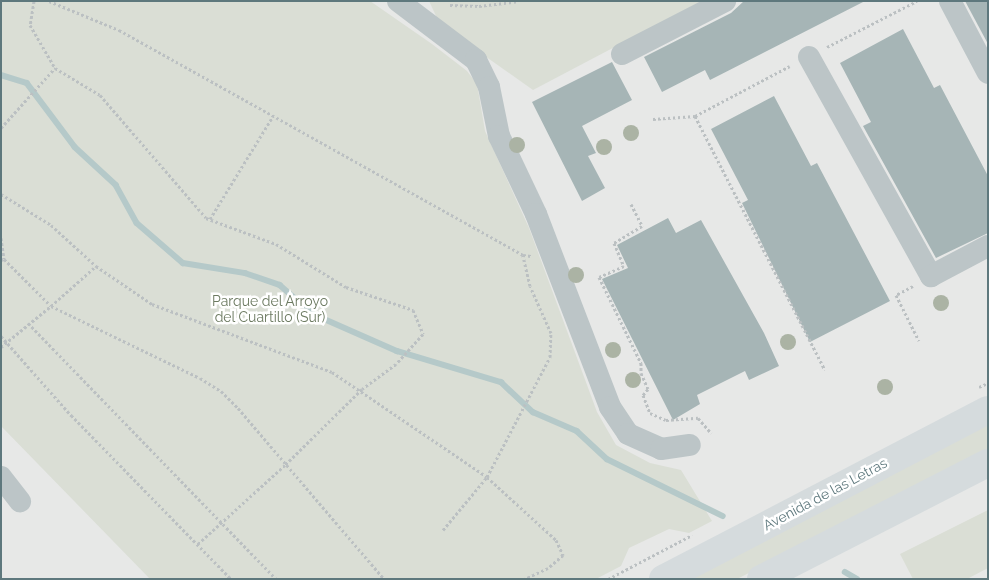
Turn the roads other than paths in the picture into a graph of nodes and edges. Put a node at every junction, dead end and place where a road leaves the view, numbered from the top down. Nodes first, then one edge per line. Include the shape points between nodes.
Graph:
1 (398, 1) edge
2 (421, 1) edge
3 (725, 1) edge
4 (950, 1) edge
5 (427, 23) junction
6 (622, 54) dead end
7 (809, 57) road end
8 (988, 73) edge
9 (988, 246) edge
10 (988, 410) edge
11 (690, 445) dead end
12 (988, 463) edge
13 (1, 477) edge
14 (20, 501) dead end
15 (664, 578) edge
16 (761, 579) edge

1 - 5 street
2 - 5 street
3 - 6 street
4 - 8 street
5 - 11 street via 476,60 489,86 499,136 554,259 610,407 628,434 661,449
7 - 9 street via 931,276
10 - 15 main road, Avenida de las Letras
12 - 16 main road
13 - 14 street

